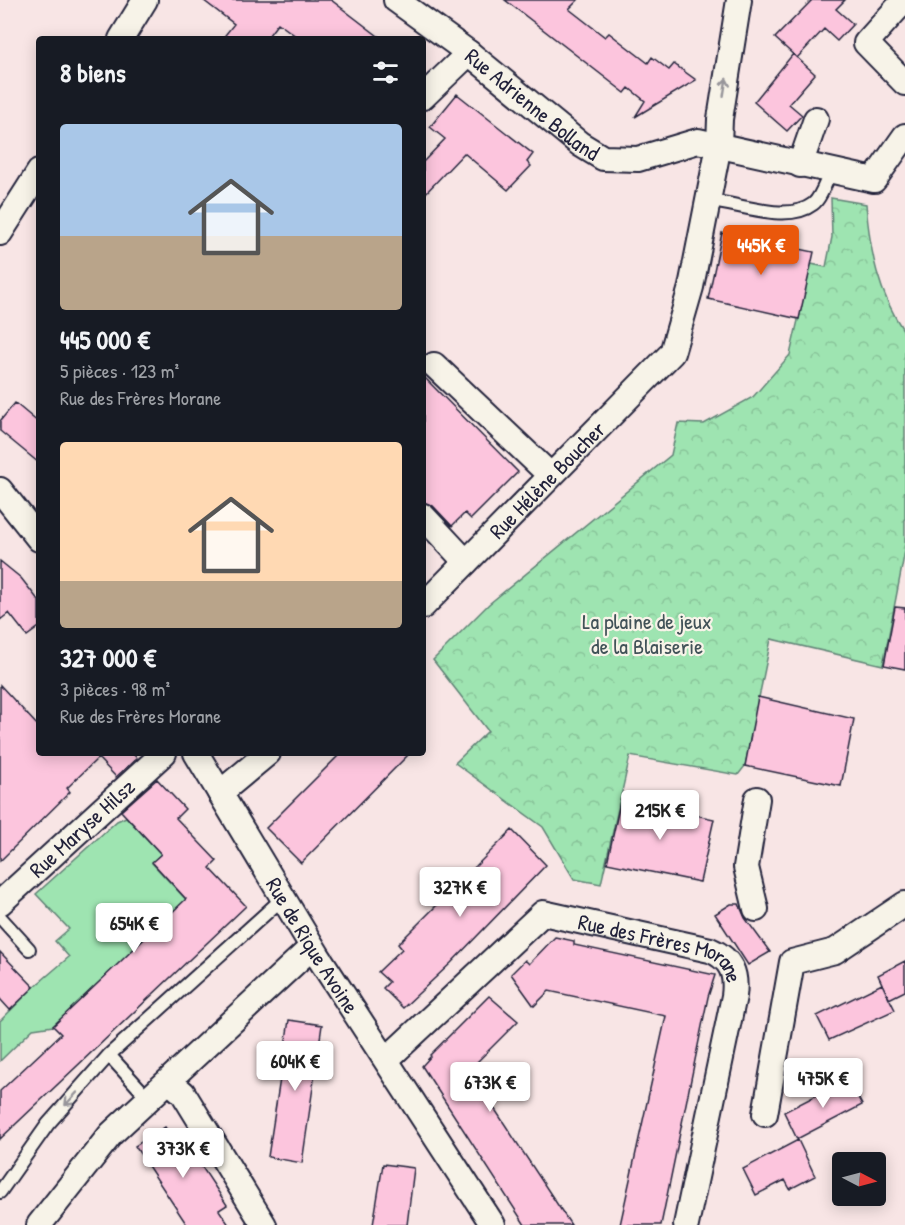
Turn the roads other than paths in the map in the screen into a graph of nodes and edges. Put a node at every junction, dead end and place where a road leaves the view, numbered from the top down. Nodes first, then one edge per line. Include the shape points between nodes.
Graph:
1 (145, 0) edge
2 (396, 0) edge
3 (739, 0) edge
4 (901, 4) dead end
5 (123, 36) edge
6 (468, 53) junction
7 (905, 82) edge
8 (426, 94) edge
9 (816, 119) dead end
10 (905, 136) edge
11 (719, 145) junction
12 (800, 165) junction
13 (831, 171) junction
14 (36, 177) edge
15 (708, 201) junction
16 (0, 233) edge
17 (434, 365) dead end
18 (550, 475) junction
19 (0, 490) edge
20 (426, 519) edge
21 (36, 534) edge
22 (466, 561) junction
23 (426, 603) edge
24 (161, 756) edge
25 (198, 756) edge
26 (264, 756) edge
27 (220, 793) junction
28 (757, 799) dead end
29 (283, 898) junction
30 (0, 903) edge
31 (905, 904) edge
32 (756, 909) dead end
33 (0, 917) edge
34 (312, 946) junction
35 (29, 949) dead end
36 (109, 1055) junction
37 (387, 1059) junction
38 (169, 1081) junction
39 (149, 1099) junction
40 (765, 1114) dead end
41 (0, 1192) edge
42 (39, 1225) edge
43 (264, 1225) edge
44 (493, 1225) edge
45 (686, 1225) edge

1 - 5 street
2 - 6 street, Rue Adrienne Bolland
11 -> 3 street
4 - 7 street via 866,43
6 - 8 street
6 - 11 street, Rue Adrienne Bolland via 580,144 603,158 638,159 698,141
9 - 12 street
10 - 13 street via 874,180
11 - 12 street
11 - 15 street
12 - 13 street
13 - 15 lane via 815,203 795,213
14 - 16 street
15 - 18 street, Rue Hélène Boucher via 672,353
17 - 18 street
18 - 22 street, Rue Hélène Boucher
19 - 21 street
20 - 22 street
22 - 23 street, Rue Hélène Boucher
24 - 30 street, Rue Maryse Hilsz
25 - 27 street, Rue de Rique Avoine
26 - 27 street
27 - 29 street, Rue de Rique Avoine
28 - 32 street via 746,867
29 - 34 street, Rue de Rique Avoine
29 - 36 lane
31 - 40 street via 835,951 792,962
33 - 35 lane
34 - 37 street, Rue de Rique Avoine
34 - 38 street
36 - 39 lane
36 -> 41 lane via 48,1124
37 - 44 street, Rue de Rique Avoine
37 - 45 street, Rue des Frères Morane via 543,913 718,953 732,967 734,996
38 - 39 street
38 - 43 street via 183,1093
39 - 42 street via 111,1134

